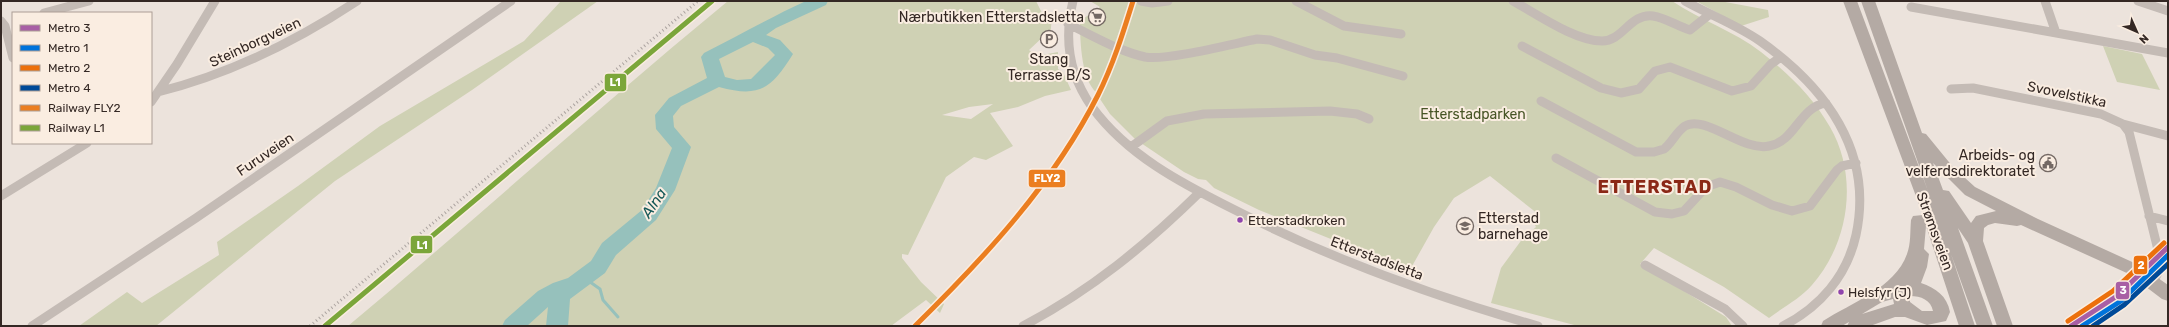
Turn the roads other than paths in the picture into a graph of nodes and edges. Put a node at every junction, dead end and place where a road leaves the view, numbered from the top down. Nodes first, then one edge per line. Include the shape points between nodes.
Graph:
1 (89, 1) edge
2 (214, 1) edge
3 (357, 1) edge
4 (511, 1) edge
5 (1073, 1) edge
6 (1141, 1) edge
7 (1168, 1) edge
8 (1296, 1) edge
9 (1513, 1) edge
10 (1685, 1) edge
11 (1850, 1) edge
12 (1868, 1) edge
13 (2045, 1) edge
14 (2138, 1) edge
15 (1911, 7) dead end
16 (2168, 11) edge
17 (48, 12) edge
18 (1710, 14) junction
19 (12, 21) edge
20 (2, 22) edge
21 (1068, 24) junction
22 (2056, 33) junction
23 (1401, 34) dead end
24 (1522, 46) dead end
25 (2168, 53) edge
26 (12, 55) edge
27 (1781, 57) junction
28 (1403, 76) dead end
29 (1951, 89) dead end
30 (158, 92) junction
31 (152, 101) edge
32 (1541, 101) dead end
33 (1826, 102) junction
34 (1369, 119) dead end
35 (1911, 124) junction
36 (2123, 124) junction
37 (2168, 136) edge
38 (80, 145) edge
39 (1131, 147) junction
40 (1556, 158) dead end
41 (1909, 162) junction
42 (1856, 164) junction
43 (1927, 167) junction
44 (1200, 192) junction
45 (1, 196) edge
46 (2149, 216) junction
47 (1919, 220) junction
48 (2168, 221) edge
49 (2032, 223) junction
50 (1975, 241) junction
51 (1645, 265) dead end
52 (2156, 275) junction
53 (1906, 290) junction
54 (2168, 294) edge
55 (1879, 296) junction
56 (1929, 320) edge
57 (32, 326) edge
58 (1023, 326) edge
59 (1538, 326) edge
60 (1743, 326) edge
61 (1783, 326) edge
62 (1829, 326) edge
63 (1855, 326) edge
64 (1967, 326) edge
65 (1984, 326) edge
66 (2005, 326) edge

1 - 17 street
2 - 30 street
3 - 30 street, Steinborgveien via 325,22 259,57 191,84
4 - 57 street, Furuveien via 286,157 87,292
5 - 21 street, Etterstadsletta
6 - 7 street
8 - 23 street via 1344,26
9 - 18 street via 1586,37 1603,41 1616,38 1636,18 1647,16 1690,30
10 - 18 street
11 - 41 highway, Strømsveien
12 - 35 highway, Strømsveien
13 - 22 street
14 - 16 street
15 - 22 street
18 - 27 street via 1745,32
19 - 20 street
20 - 26 street
21 - 28 street via 1146,57 1166,56 1257,39 1270,40 1310,53
21 - 39 street, Etterstadsletta via 1069,54 1079,85 1104,121
22 - 25 street
24 - 27 street via 1601,88 1621,93 1639,90 1655,71 1670,67 1732,91 1751,86
27 - 33 street via 1807,80
29 - 36 street, Svovelstikka via 1973,88 2101,114
30 - 31 street
32 - 33 street via 1636,152 1652,152 1664,148 1684,126 1694,123 1766,148 1781,142 1812,105
33 - 42 street via 1848,137
34 - 39 street via 1357,114 1330,111 1204,114 1167,121
35 - 43 highway, Strømsveien
35 - 49 highway via 1960,184
36 - 37 street, Svovelstikka
36 - 46 street via 2129,132
38 - 45 street
39 - 44 street, Etterstadsletta via 1158,167
40 - 42 street via 1655,212 1672,214 1684,211 1706,187 1720,182 1792,211 1810,206 1842,166
41 - 47 highway
41 - 64 highway, Strømsveien via 1932,219
42 - 61 street via 1862,201 1858,233 1852,251 1838,278 1824,297 1801,316
43 - 50 highway
43 - 65 highway, Strømsveien
44 - 58 street via 1107,275
44 - 59 street, Etterstadsletta via 1330,256 1424,291
46 - 48 street
46 - 52 street via 2160,258
47 - 53 highway via 1922,248 1919,267
47 - 55 highway via 1916,249 1911,264 1898,280
49 - 50 highway via 2000,217 1986,219 1981,221 1976,230
49 - 52 highway via 2135,270
50 - 66 highway
51 - 60 street via 1725,310
52 - 54 highway
53 - 55 highway
53 - 56 highway via 1900,298
53 - 56 highway via 1928,293 1939,302 1942,312
55 - 62 highway
56 - 63 highway via 1890,310

